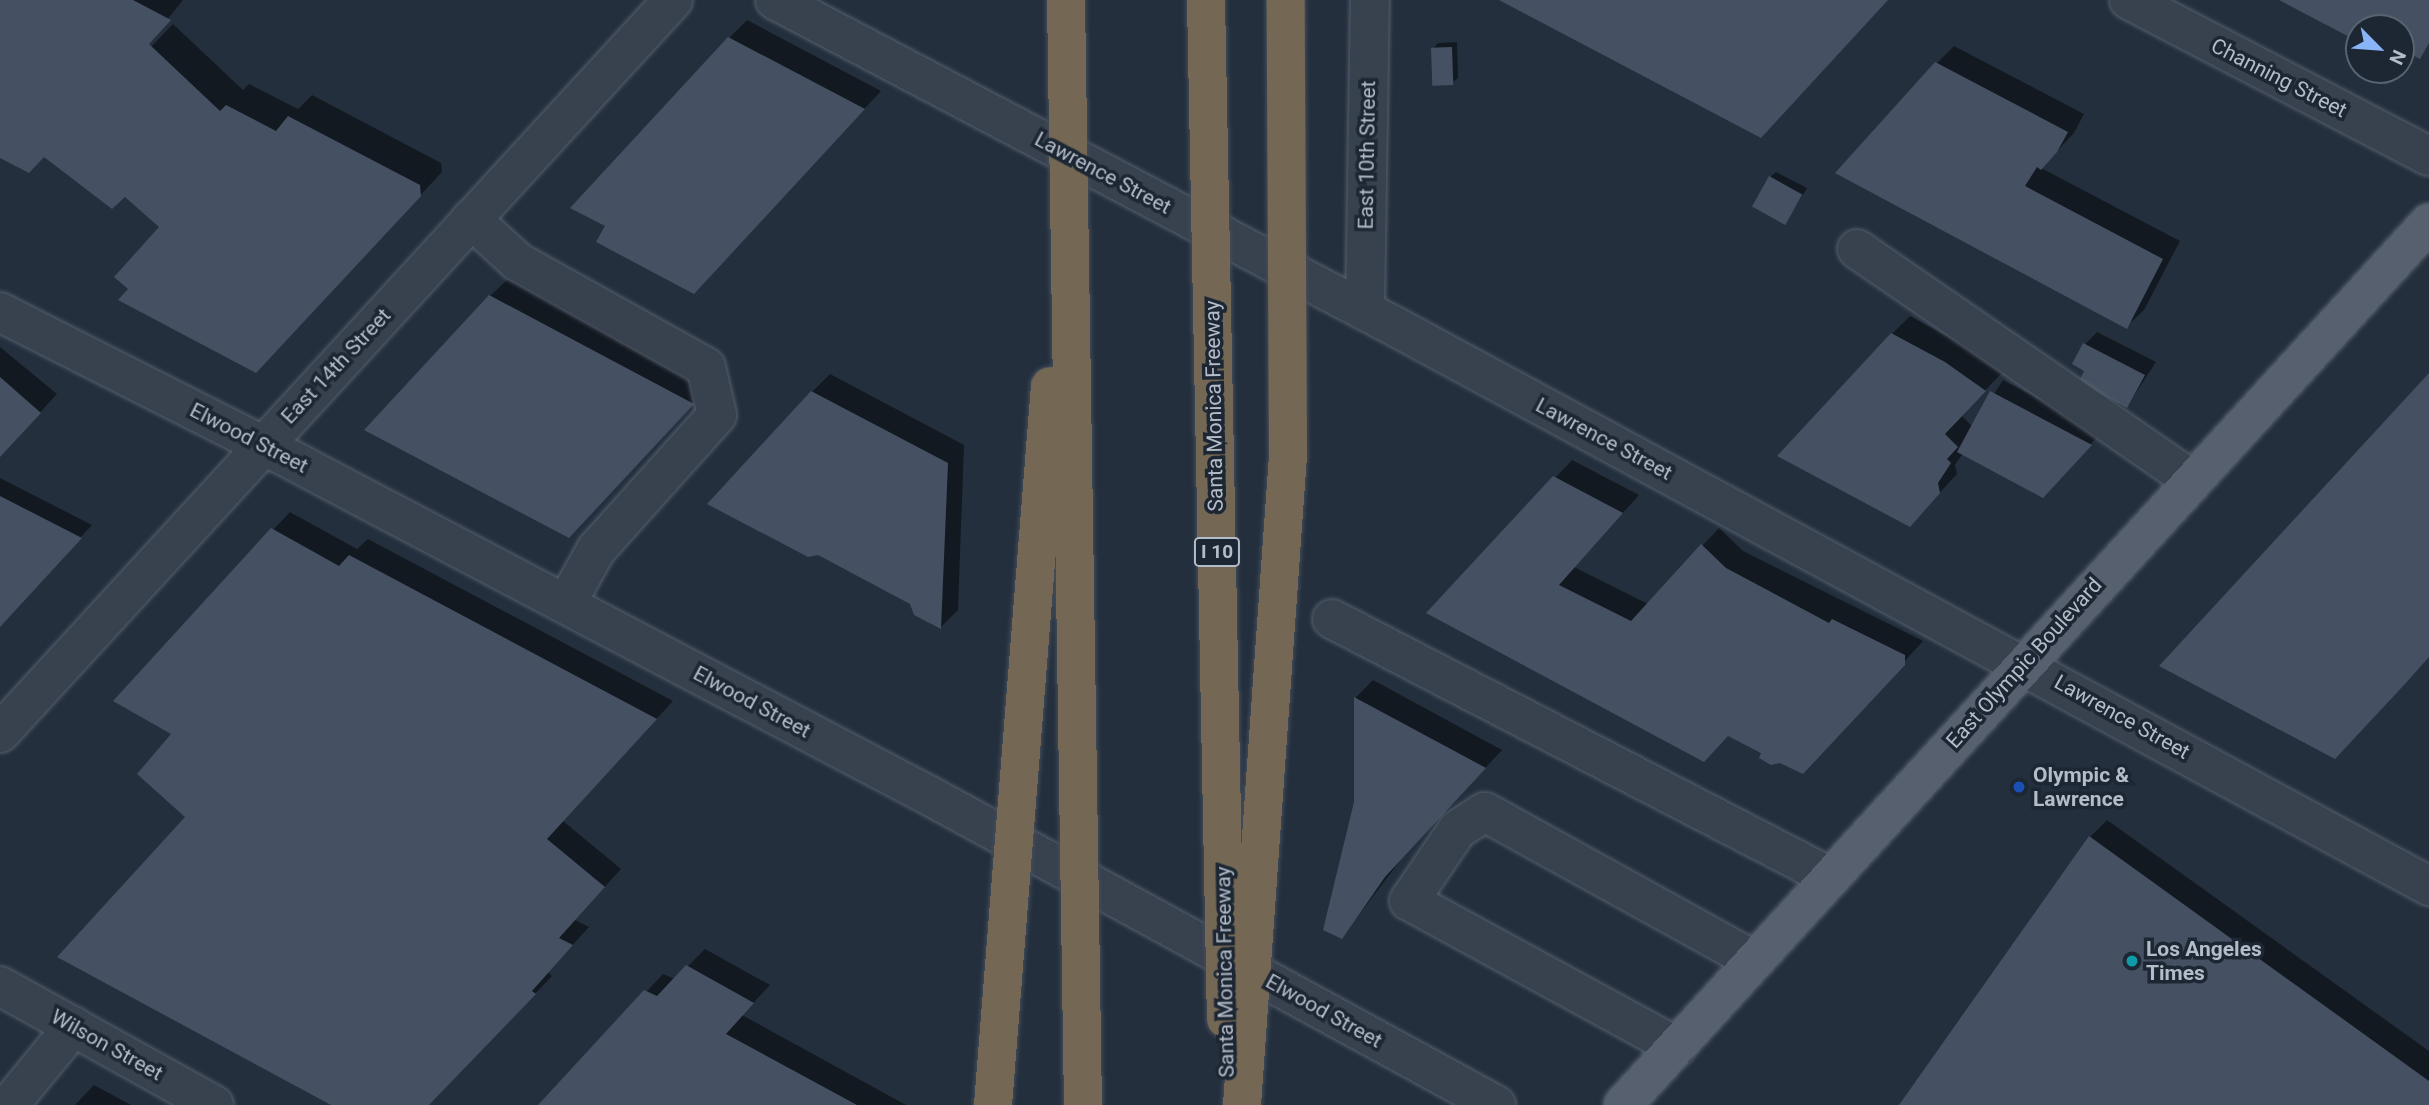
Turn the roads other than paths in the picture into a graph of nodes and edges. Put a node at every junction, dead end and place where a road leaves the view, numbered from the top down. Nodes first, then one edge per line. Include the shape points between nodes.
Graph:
1 (673, 0) edge
2 (775, 0) edge
3 (1066, 0) edge
4 (1206, 0) edge
5 (1286, 0) edge
6 (1370, 0) edge
7 (2129, 0) edge
8 (2429, 156) edge
9 (1068, 158) junction
10 (471, 219) junction
11 (2429, 223) edge
12 (1857, 249) dead end
13 (1364, 310) junction
14 (0, 312) edge
15 (262, 445) junction
16 (2192, 480) junction
17 (566, 604) junction
18 (1332, 619) dead end
19 (2023, 663) junction
20 (0, 733) edge
21 (1830, 877) junction
22 (2429, 886) edge
23 (1755, 961) junction
24 (0, 986) edge
25 (74, 1027) junction
26 (1677, 1047) junction
27 (9, 1105) edge
28 (214, 1105) edge
29 (993, 1105) edge
30 (1083, 1105) edge
31 (1228, 1105) edge
32 (1242, 1105) edge
33 (1496, 1105) edge
34 (1623, 1105) edge

1 - 10 street, East 14th Street
2 - 13 street, Lawrence Street
3 - 9 highway, bridge
4 - 31 highway, Santa Monica Freeway / I 10, bridge
5 - 32 highway, bridge via 1288,456
6 - 13 street, East 10th Street
7 - 8 street, Channing Street
9 - 29 highway, bridge
9 - 30 highway, bridge
10 - 15 street, East 14th Street
10 - 17 street via 518,262 706,367 717,415 596,550
11 - 16 main road, East Olympic Boulevard
12 - 16 street
13 - 19 street, Lawrence Street
14 - 15 street, Elwood Street
15 - 17 street, Elwood Street
15 - 20 street, East 14th Street
16 - 19 main road, East Olympic Boulevard
17 - 33 street, Elwood Street via 930,796
18 - 21 street
19 - 21 main road, East Olympic Boulevard
19 - 22 street, Lawrence Street
21 - 23 main road, East Olympic Boulevard
23 - 26 main road, East Olympic Boulevard
23 - 26 street via 1485,812 1457,830 1409,901
24 - 25 street, Wilson Street
25 - 27 street
25 - 28 street, Wilson Street
26 - 34 main road, East Olympic Boulevard

